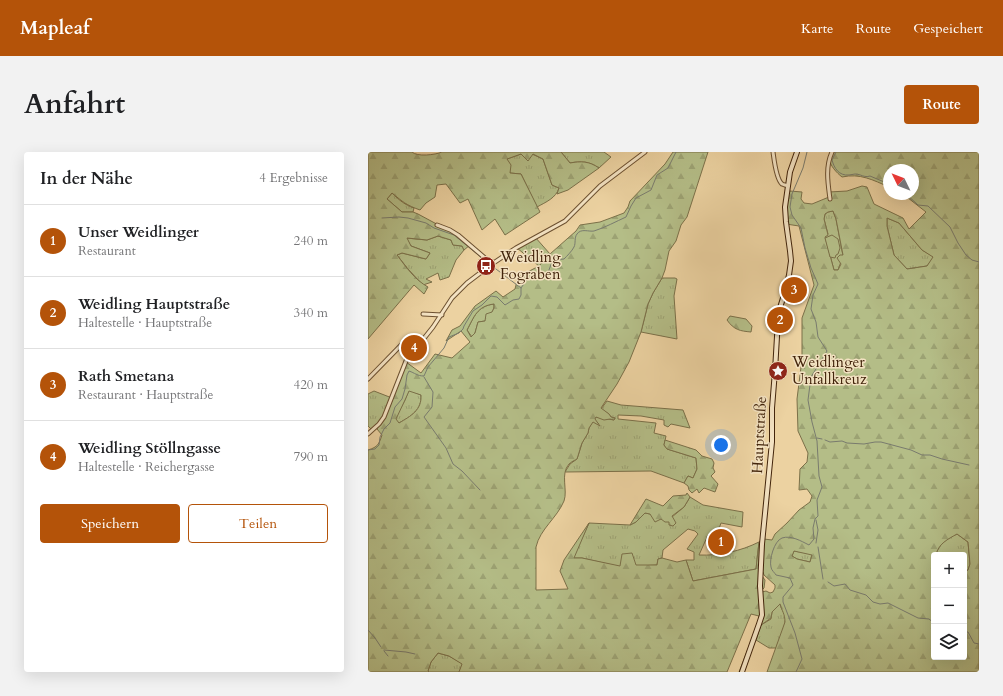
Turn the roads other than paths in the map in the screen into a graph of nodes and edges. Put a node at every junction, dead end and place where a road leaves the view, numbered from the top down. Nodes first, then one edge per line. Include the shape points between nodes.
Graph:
1 (645, 152) edge
2 (773, 152) edge
3 (797, 152) edge
4 (832, 152) edge
5 (788, 186) junction
6 (830, 199) dead end
7 (437, 225) dead end
8 (492, 264) junction
9 (423, 314) dead end
10 (442, 314) junction
11 (417, 346) junction
12 (368, 379) edge
13 (368, 434) edge
14 (742, 672) edge

1 - 8 street via 600,186 565,221
2 - 5 street via 781,183
3 - 5 main road, Hauptstraße
4 - 6 street via 828,173
5 - 14 main road, Hauptstraße via 785,215 790,261 778,320 772,442 762,544 762,615
7 - 8 street via 450,230
8 - 10 street via 467,283 452,298
9 - 10 street
10 - 11 street
11 - 12 street via 407,339
11 - 13 street via 406,361 384,417

